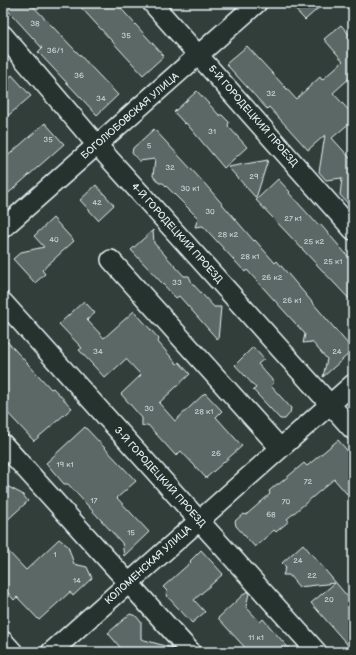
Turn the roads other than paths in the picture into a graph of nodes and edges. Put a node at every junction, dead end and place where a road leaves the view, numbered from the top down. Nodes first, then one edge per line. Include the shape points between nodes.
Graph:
1 (152, 3) edge
2 (257, 3) edge
3 (3, 34) edge
4 (199, 55) junction
5 (97, 145) junction
6 (3, 228) edge
7 (353, 230) edge
8 (111, 260) dead end
9 (3, 302) edge
10 (353, 384) edge
11 (330, 404) junction
12 (353, 430) edge
13 (3, 444) edge
14 (280, 448) junction
15 (198, 520) junction
16 (129, 582) junction
17 (3, 641) edge
18 (13, 652) edge
19 (51, 652) edge
20 (191, 652) edge
21 (317, 652) edge

1 - 4 street, 5-Й ГОРОДЕЦКИЙ ПРОЕЗД
2 - 4 street, БОГОЛЮБОВСКАЯ УЛИЦА
3 - 5 street, 4-Й ГОРОДЕЦКИЙ ПРОЕЗД
4 - 5 street, БОГОЛЮБОВСКАЯ УЛИЦА
4 - 7 street, 5-Й ГОРОДЕЦКИЙ ПРОЕЗД
5 - 6 street, БОГОЛЮБОВСКАЯ УЛИЦА
5 - 11 street, 4-Й ГОРОДЕЦКИЙ ПРОЕЗД
8 - 14 street
9 - 15 street, 3-Й ГОРОДЕЦКИЙ ПРОЕЗД
10 - 11 street, КОЛОМЕНСКАЯ УЛИЦА
11 - 12 street, 4-Й ГОРОДЕЦКИЙ ПРОЕЗД
11 - 14 street, КОЛОМЕНСКАЯ УЛИЦА
13 - 16 street
14 - 15 street, КОЛОМЕНСКАЯ УЛИЦА
15 - 16 street, КОЛОМЕНСКАЯ УЛИЦА
15 - 21 street, 3-Й ГОРОДЕЦКИЙ ПРОЕЗД
16 - 19 street, КОЛОМЕНСКАЯ УЛИЦА
16 - 20 street
17 - 18 street

